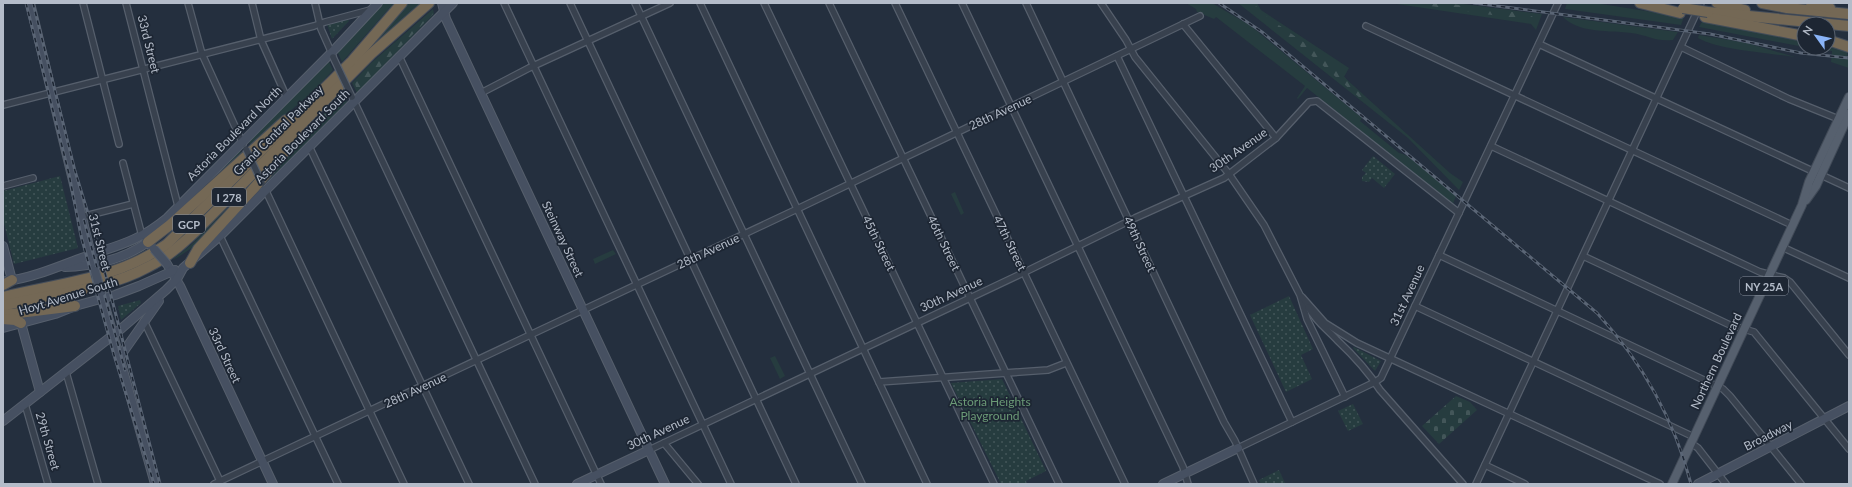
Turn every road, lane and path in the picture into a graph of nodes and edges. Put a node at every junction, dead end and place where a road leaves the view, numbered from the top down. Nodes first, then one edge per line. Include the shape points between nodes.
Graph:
1 (30, 3) edge
2 (83, 3) edge
3 (126, 3) edge
4 (188, 3) edge
5 (252, 3) edge
6 (315, 3) edge
7 (378, 3) edge
8 (402, 3) edge
9 (429, 3) edge
10 (453, 3) edge
11 (504, 3) edge
12 (570, 3) edge
13 (635, 3) edge
14 (670, 3) edge
15 (700, 3) edge
16 (764, 3) edge
17 (829, 3) edge
18 (895, 3) edge
19 (962, 3) edge
20 (1026, 3) edge
21 (1101, 3) edge
22 (1558, 3) edge
23 (1641, 3) edge
24 (1702, 3) edge
25 (1717, 3) edge
26 (1762, 3) edge
27 (1815, 4) edge
28 (443, 8) edge
29 (372, 10) junction
30 (1849, 13) edge
31 (1706, 14) junction
32 (641, 16) junction
33 (1200, 16) dead end
34 (1792, 19) junction
35 (320, 24) junction
36 (1183, 24) junction
37 (1366, 26) dead end
38 (1849, 26) edge
39 (1796, 33) edge
40 (1836, 37) edge
41 (1849, 38) edge
42 (261, 40) junction
43 (588, 42) junction
44 (1836, 43) edge
45 (1539, 44) junction
46 (1681, 47) junction
47 (1849, 47) edge
48 (1130, 49) junction
49 (202, 54) junction
50 (332, 55) junction
51 (399, 56) junction
52 (1117, 56) junction
53 (534, 67) junction
54 (143, 70) junction
55 (102, 80) junction
56 (333, 80) junction
57 (1064, 82) junction
58 (52, 92) junction
59 (333, 92) junction
60 (481, 93) junction
61 (1515, 95) junction
62 (1849, 96) edge
63 (287, 98) junction
64 (353, 99) junction
65 (1656, 99) junction
66 (3, 105) edge
67 (1011, 107) junction
68 (1845, 119) edge
69 (957, 133) junction
70 (1276, 138) junction
71 (119, 144) dead end
72 (244, 145) junction
73 (309, 146) junction
74 (1491, 146) junction
75 (1633, 150) junction
76 (904, 159) junction
77 (123, 163) dead end
78 (1817, 173) junction
79 (1229, 174) junction
80 (33, 178) dead end
81 (850, 184) junction
82 (3, 186) edge
83 (264, 187) junction
84 (1849, 188) edge
85 (1184, 195) junction
86 (1608, 202) junction
87 (133, 204) junction
88 (178, 206) junction
89 (798, 209) junction
90 (1459, 213) junction
91 (80, 217) junction
92 (1130, 221) junction
93 (1792, 225) junction
94 (744, 234) junction
95 (220, 236) junction
96 (148, 243) junction
97 (3, 246) edge
98 (1077, 247) junction
99 (1782, 247) junction
100 (1439, 255) junction
101 (1583, 256) junction
102 (690, 259) junction
103 (93, 264) junction
104 (186, 266) junction
105 (169, 267) junction
106 (1025, 272) junction
107 (1770, 274) junction
108 (1849, 278) edge
109 (177, 279) junction
110 (6, 282) edge
111 (637, 285) junction
112 (166, 290) junction
113 (1300, 295) junction
114 (101, 296) junction
115 (3, 298) edge
116 (970, 298) junction
117 (3, 306) edge
118 (75, 306) junction
119 (1415, 306) junction
120 (583, 310) junction
121 (1557, 311) junction
122 (3, 315) edge
123 (3, 319) edge
124 (144, 322) junction
125 (22, 323) junction
126 (917, 323) junction
127 (3, 328) edge
128 (1744, 329) junction
129 (530, 335) junction
130 (112, 336) junction
131 (863, 348) junction
132 (1849, 355) edge
133 (119, 358) junction
134 (1391, 359) junction
135 (477, 360) junction
136 (1533, 362) junction
137 (1066, 363) junction
138 (66, 372) junction
139 (810, 373) junction
140 (1006, 373) junction
141 (942, 376) junction
142 (879, 382) junction
143 (1375, 382) junction
144 (423, 386) junction
145 (1718, 386) junction
146 (40, 392) junction
147 (1345, 397) junction
148 (756, 399) junction
149 (25, 404) junction
150 (1849, 406) edge
151 (369, 411) junction
152 (1508, 414) junction
153 (1825, 419) junction
154 (3, 421) edge
155 (1292, 422) junction
156 (703, 424) junction
157 (316, 436) junction
158 (1692, 440) junction
159 (664, 443) junction
160 (1771, 447) junction
161 (1238, 448) junction
162 (1849, 449) edge
163 (649, 450) junction
164 (262, 462) junction
165 (1485, 465) junction
166 (1184, 474) junction
167 (1718, 474) junction
168 (596, 475) junction
169 (217, 483) edge
170 (48, 484) edge
171 (98, 484) edge
172 (155, 484) edge
173 (273, 484) edge
174 (338, 484) edge
175 (404, 484) edge
176 (469, 484) edge
177 (535, 484) edge
178 (578, 484) edge
179 (601, 484) edge
180 (665, 484) edge
181 (698, 484) edge
182 (731, 484) edge
183 (796, 484) edge
184 (862, 484) edge
185 (927, 484) edge
186 (994, 484) edge
187 (1059, 484) edge
188 (1125, 484) edge
189 (1163, 484) edge
190 (1188, 484) edge
191 (1254, 484) edge
192 (1463, 484) edge
193 (1476, 484) edge
194 (1524, 484) edge
195 (1660, 484) edge
196 (1672, 484) edge
197 (1698, 484) edge
198 (1726, 484) edge
199 (1801, 484) edge

1 - 58 main road, 31st Street
2 - 55 street
3 - 54 street, 33rd Street
4 - 49 street
5 - 42 street
6 - 35 street
7 - 29 main road, Astoria Boulevard North
8 - 56 highway, Grand Central Parkway / GCP via 371,41
9 - 59 highway, Grand Central Parkway / I 278
10 - 28 main road, Astoria Boulevard South
11 - 53 street
12 - 43 street
13 - 32 street
14 - 32 street
15 - 89 street
16 - 81 street, 45th Street
17 - 76 street, 46th Street
18 - 69 street, 47th Street
19 - 67 street
20 - 57 street, 49th Street
21 - 48 street
22 - 45 street, 31st Avenue
23 - 31 highway, bridge
24 - 46 street
25 - 34 highway
26 - 30 highway via 1787,8
27 - 30 highway
28 - 51 main road, Astoria Boulevard South
28 - 60 main road, Steinway Street
29 - 35 street
29 - 50 main road, Astoria Boulevard North
31 - 34 highway
31 - 39 highway
32 - 43 street
32 - 94 street
33 - 36 street, 28th Avenue
34 - 38 highway
35 - 42 street
35 - 50 street
36 - 48 street, 28th Avenue
36 - 70 street
37 - 61 street
40 - 41 highway
42 - 49 street
42 - 63 street
43 - 53 street
43 - 102 street
44 - 47 highway
45 - 61 street, 31st Avenue
45 - 65 street
46 - 65 street
46 - 68 street via 1790,99
48 - 52 street, 28th Avenue
48 - 79 street
49 - 54 street
49 - 72 street
50 - 63 main road, Astoria Boulevard North
50 - 64 street, bridge
51 - 64 main road, Astoria Boulevard South
51 - 129 street
52 - 57 street, 28th Avenue
52 - 85 street
53 - 60 street
53 - 111 street
54 - 55 street
54 - 88 street, 33rd Street
55 - 58 street
55 - 71 street
56 - 96 highway
56 - 115 highway, Grand Central Parkway / GCP via 160,250 116,271
57 - 67 street, 28th Avenue
57 - 92 street, 49th Street
58 - 66 street
58 - 91 main road, 31st Street
59 - 104 highway via 264,177 198,249
59 - 117 highway, Grand Central Parkway / I 278 via 189,237 156,263 112,282
60 - 120 main road, Steinway Street
61 - 74 street, 31st Avenue
61 - 75 street
62 - 68 main road, Northern Boulevard / NY 25A
63 - 72 main road, Astoria Boulevard North
64 - 73 main road, Astoria Boulevard South
64 - 135 street
65 - 75 street
65 - 78 street
67 - 69 street, 28th Avenue
67 - 98 street
68 - 78 main road, Northern Boulevard / NY 25A
69 - 76 street, 28th Avenue
69 - 106 street, 47th Street
70 - 79 street, 30th Avenue
70 - 90 street, 30th Avenue via 1309,102 1317,101
72 - 83 street, bridge
72 - 88 main road, Astoria Boulevard North
73 - 83 main road, Astoria Boulevard South
73 - 144 street
74 - 86 street
74 - 90 street, 31st Avenue
75 - 86 street
75 - 93 street
76 - 81 street, 28th Avenue
76 - 116 street, 46th Street
77 - 87 street
78 - 84 street
78 - 93 main road, Northern Boulevard / NY 25A
79 - 85 street, 30th Avenue
79 - 113 street via 1275,243
80 - 82 street
81 - 89 street, 28th Avenue
81 - 126 street, 45th Street
83 - 95 main road, Astoria Boulevard South
83 - 151 street
85 - 92 street, 30th Avenue
85 - 155 street
86 - 101 street
86 - 107 street via 1760,272
87 - 91 street
87 - 96 street
88 - 96 main road, Astoria Boulevard North
89 - 94 street, 28th Avenue
89 - 131 street
90 - 100 street, 31st Avenue
91 - 103 main road, 31st Street
92 - 98 street, 30th Avenue
92 - 161 street, 49th Street
93 - 99 main road, Northern Boulevard / NY 25A
94 - 102 street, 28th Avenue
94 - 139 street
95 - 104 main road, Astoria Boulevard South
95 - 157 street
96 - 103 main road, Astoria Boulevard North via 127,254
96 - 105 main road, 33rd Street, bridge
97 - 110 main road
98 - 106 street, 30th Avenue
98 - 166 street
99 - 107 main road, Northern Boulevard / NY 25A
99 - 108 street
100 - 119 street, 31st Avenue
100 - 121 street
101 - 121 street
101 - 128 street via 1730,325
102 - 111 street, 28th Avenue
102 - 148 street
103 - 110 main road, Astoria Boulevard North via 58,268
103 - 114 main road, 31st Street, bridge
104 - 105 main road, Hoyt Avenue South
104 - 109 main road, Astoria Boulevard South
105 - 109 main road, 33rd Street
105 - 114 main road, Hoyt Avenue South via 139,286
106 - 116 street, 30th Avenue
106 - 137 street, 47th Street
107 - 128 main road, Northern Boulevard / NY 25A
107 - 132 street via 1790,282
109 - 112 main road, Astoria Boulevard South
109 - 164 main road, 33rd Street
111 - 120 street, 28th Avenue
111 - 156 street
112 - 124 main road
112 - 130 main road, Astoria Boulevard South
113 - 134 street via 1325,323 1338,333
113 - 143 street via 1314,318
113 - 147 street via 1307,319
114 - 118 main road, Hoyt Avenue South
114 - 130 main road, 31st Street
116 - 126 street, 30th Avenue
116 - 140 street, 46th Street
118 - 122 highway
118 - 125 main road, Hoyt Avenue South
119 - 134 street, 31st Avenue
119 - 136 street
120 - 129 street, 28th Avenue
120 - 163 main road, Steinway Street
121 - 136 street
121 - 145 street
123 - 125 highway
124 - 133 main road
124 - 169 street
125 - 127 main road, Hoyt Avenue South
125 - 146 main road
126 - 131 street, 30th Avenue
126 - 141 street, 45th Street
128 - 145 main road, Northern Boulevard / NY 25A
128 - 153 street via 1756,333
129 - 135 street, 28th Avenue
129 - 168 street
130 - 133 main road, 31st Street
130 - 138 main road, Astoria Boulevard South
131 - 139 street, 30th Avenue
131 - 142 street
133 - 172 main road, 31st Street
134 - 143 street, 31st Avenue via 1381,378
134 - 152 street
135 - 144 street, 28th Avenue
135 - 177 street
136 - 152 street
136 - 158 street
137 - 140 street via 1048,370
137 - 188 street, 47th Street
138 - 146 main road, Astoria Boulevard South
138 - 171 street
139 - 148 street, 30th Avenue
139 - 184 street
140 - 141 street
140 - 187 street, 46th Street
141 - 142 street
141 - 186 street, 45th Street
142 - 185 street
143 - 147 street, 31st Avenue
143 - 192 street
144 - 151 street, 28th Avenue
144 - 176 street
145 - 158 main road, Northern Boulevard / NY 25A
145 - 160 street via 1728,393
146 - 149 main road, Astoria Boulevard South
147 - 155 street, 31st Avenue
148 - 156 street, 30th Avenue
148 - 183 street
149 - 154 main road, Astoria Boulevard South
149 - 170 street, 29th Street
150 - 153 main road, Broadway
151 - 157 street, 28th Avenue
151 - 175 street
152 - 165 street
152 - 195 street
153 - 160 main road, Broadway
153 - 162 street
155 - 161 street, 31st Avenue
156 - 159 street, 30th Avenue
156 - 182 street
157 - 164 street, 28th Avenue
157 - 174 street
158 - 167 street
158 - 196 main road, Northern Boulevard / NY 25A
159 - 163 street, 30th Avenue
159 - 181 street
160 - 167 main road, Broadway
160 - 199 street
161 - 166 main road, 31st Avenue
161 - 191 street, 49th Street
163 - 168 main road, 30th Avenue
163 - 180 main road, Steinway Street
164 - 169 street, 28th Avenue
164 - 173 main road, 33rd Street
165 - 193 street
165 - 194 street
166 - 189 main road, 31st Avenue
166 - 190 street
167 - 197 main road, Broadway
167 - 198 street
168 - 178 main road, 30th Avenue
168 - 179 street

